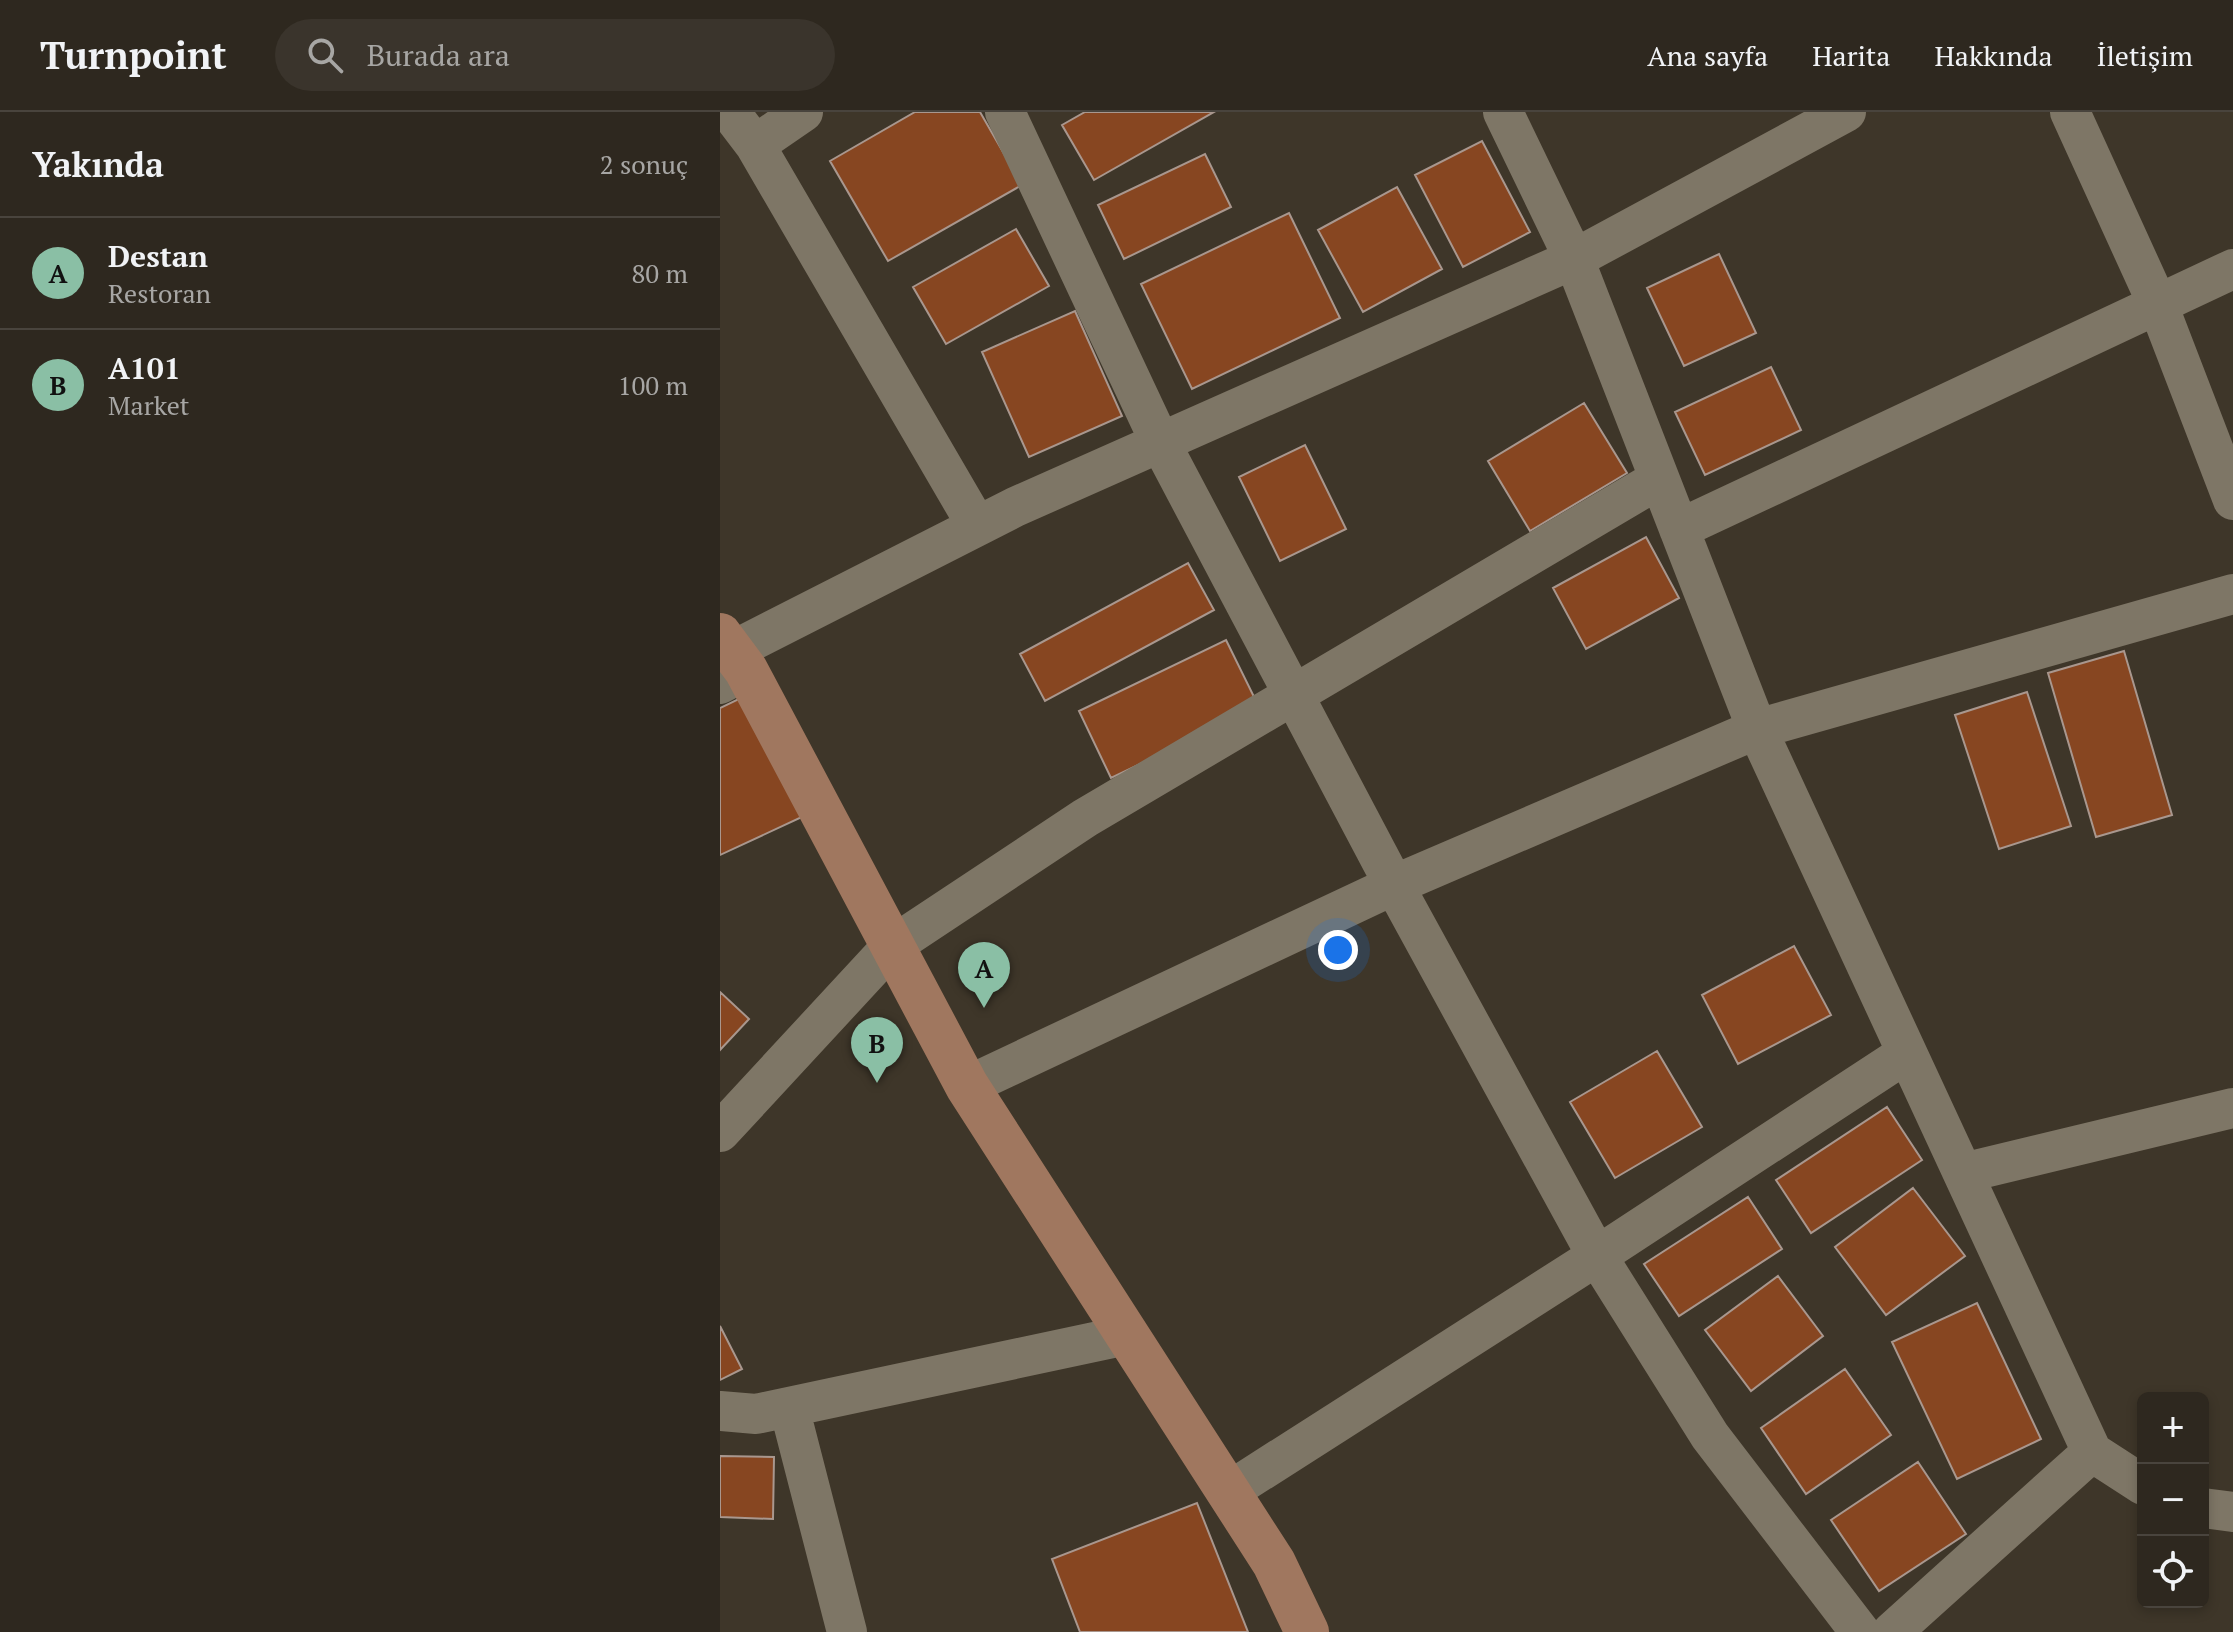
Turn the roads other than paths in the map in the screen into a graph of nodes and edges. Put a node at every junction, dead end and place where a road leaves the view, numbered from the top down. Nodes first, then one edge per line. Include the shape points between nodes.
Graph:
1 (730, 112) edge
2 (803, 112) edge
3 (1005, 112) edge
4 (1503, 112) edge
5 (1846, 112) edge
6 (2070, 112) edge
7 (755, 145) junction
8 (1574, 259) junction
9 (2233, 269) edge
10 (2158, 305) junction
11 (1160, 442) junction
12 (1659, 479) junction
13 (2233, 500) edge
14 (977, 526) junction
15 (1679, 529) junction
16 (2233, 594) edge
17 (729, 660) edge
18 (1294, 696) junction
19 (1757, 729) junction
20 (1394, 885) junction
21 (892, 946) junction
22 (1907, 1053) junction
23 (967, 1086) junction
24 (2233, 1108) edge
25 (720, 1132) edge
26 (1963, 1173) junction
27 (1597, 1256) junction
28 (1127, 1335) junction
29 (789, 1407) junction
30 (720, 1411) edge
31 (2092, 1452) junction
32 (2137, 1481) edge
33 (1228, 1492) junction
34 (2209, 1509) edge
35 (2233, 1512) edge
36 (847, 1632) edge
37 (1307, 1632) edge
38 (1860, 1632) edge
39 (1892, 1632) edge

1 - 7 street
2 - 7 street
3 - 11 street
4 - 8 street
5 - 8 street
6 - 10 street
7 - 14 street
8 - 11 street
8 - 12 street
9 - 10 street
10 - 13 street
10 - 15 street
11 - 14 street
11 - 18 street
12 - 15 street
12 - 18 street
14 - 17 street
15 - 19 street
16 - 19 street
17 - 21 main road
18 - 20 street
18 - 21 street via 1085,818
19 - 20 street
19 - 22 street
20 - 23 street
20 - 27 street
21 - 23 main road
21 - 25 street
22 - 26 street
22 - 27 street
23 - 28 main road
24 - 26 street
26 - 31 street
27 - 33 street
27 - 38 street via 1710,1436
28 - 29 street
28 - 33 main road
29 - 30 street via 756,1414
29 - 36 street
31 - 32 street
31 - 39 street
33 - 37 main road via 1274,1563
34 - 35 street

